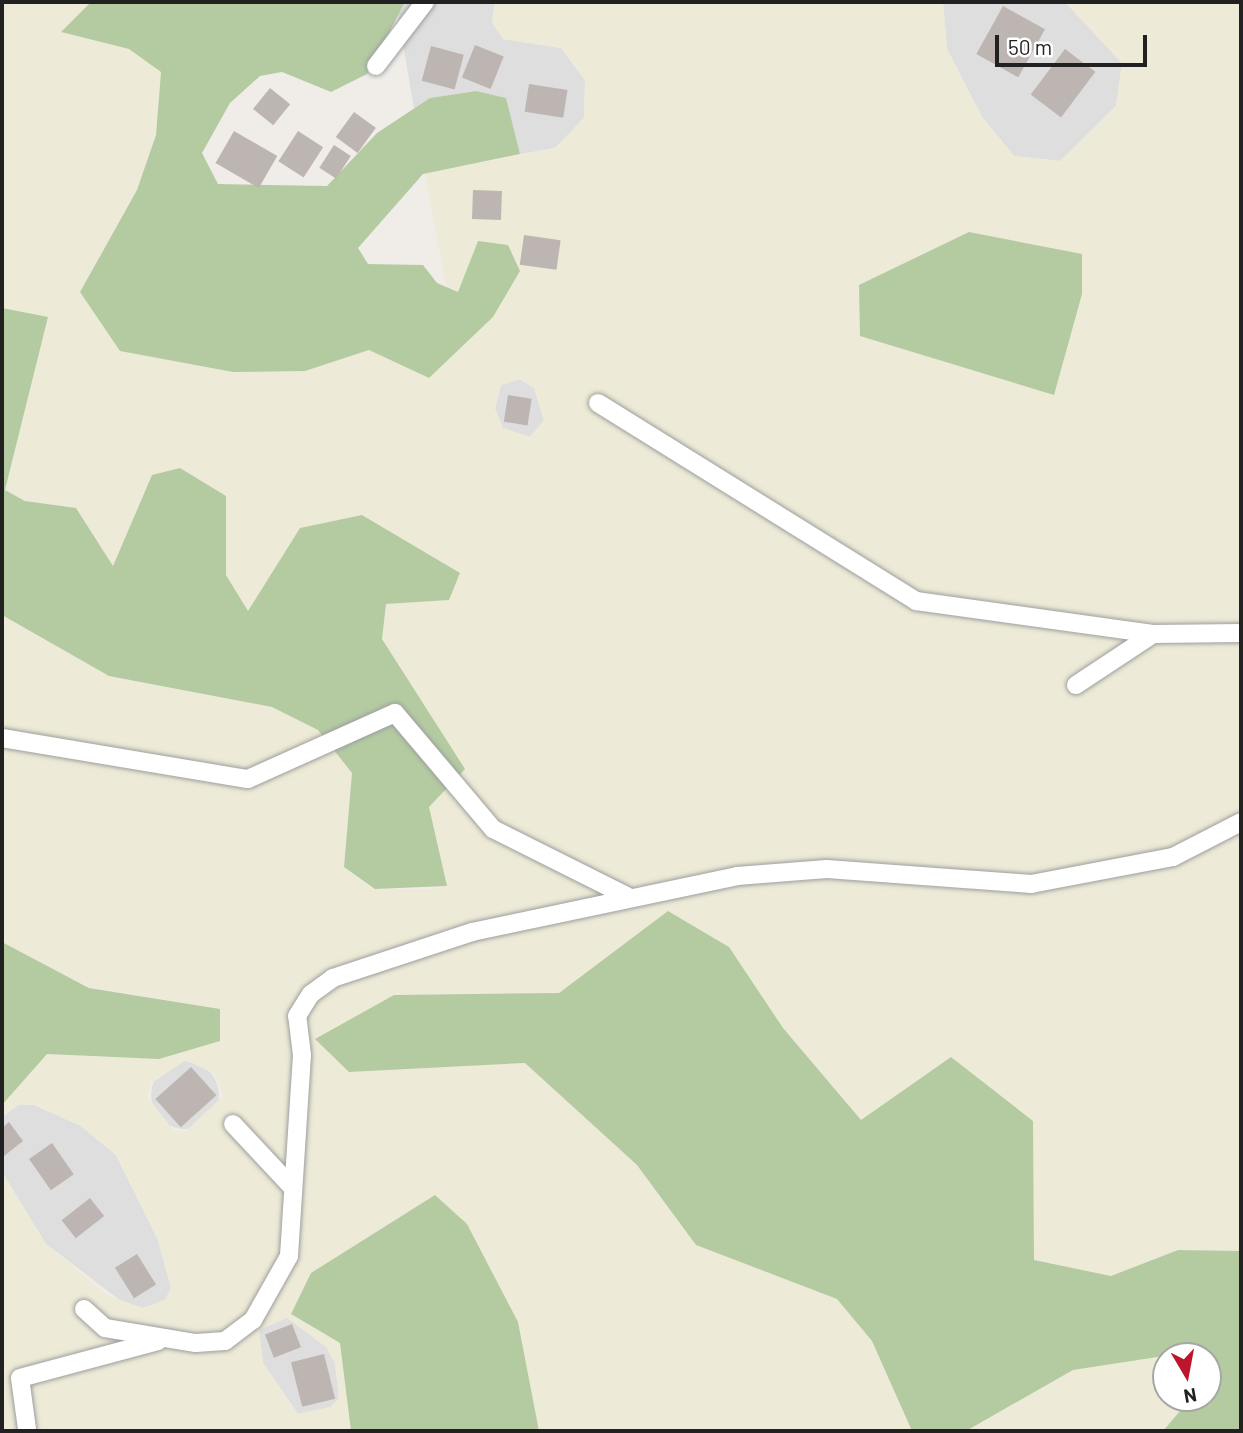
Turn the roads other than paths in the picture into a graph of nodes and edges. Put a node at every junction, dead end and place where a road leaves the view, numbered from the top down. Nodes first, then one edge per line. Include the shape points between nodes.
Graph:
1 (425, 2) edge
2 (376, 66) dead end
3 (598, 403) dead end
4 (1241, 633) edge
5 (1153, 634) junction
6 (1076, 685) dead end
7 (2, 738) edge
8 (1241, 822) edge
9 (627, 896) junction
10 (233, 1124) dead end
11 (291, 1186) junction
12 (84, 1309) dead end
13 (162, 1340) junction
14 (27, 1429) dead end

1 - 2 street
3 - 5 street via 916,601
4 - 5 street
5 - 6 street
7 - 9 street via 248,779 395,713 493,828
8 - 9 street via 1173,856 1083,878 989,883 783,871
9 - 11 street via 472,932 333,978 311,994 297,1016 302,1055
10 - 11 street
11 - 13 street via 289,1256 242,1334 225,1341
12 - 13 street via 105,1328
13 - 14 street via 20,1378

